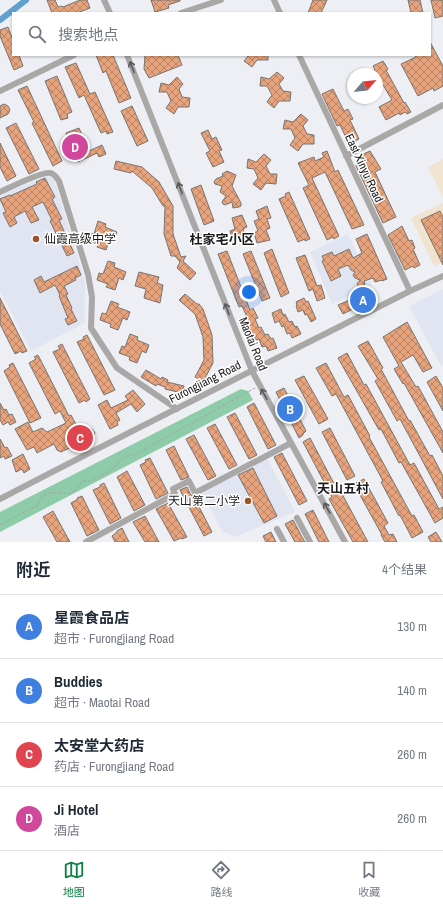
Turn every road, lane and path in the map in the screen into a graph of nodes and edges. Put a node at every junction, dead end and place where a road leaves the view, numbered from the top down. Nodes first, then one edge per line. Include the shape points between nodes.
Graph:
1 (104, 0) edge
2 (221, 0) edge
3 (274, 0) edge
4 (110, 12) edge
5 (184, 12) edge
6 (280, 12) edge
7 (72, 56) edge
8 (128, 56) edge
9 (299, 56) edge
10 (0, 90) edge
11 (443, 105) edge
12 (346, 156) junction
13 (0, 192) edge
14 (443, 276) edge
15 (410, 291) junction
16 (252, 371) junction
17 (259, 386) junction
18 (177, 409) junction
19 (291, 443) junction
20 (0, 499) edge
21 (297, 518) dead end
22 (0, 525) edge
23 (277, 529) dead end
24 (86, 542) edge
25 (284, 542) edge
26 (310, 542) edge
27 (346, 542) edge

1 - 4 street
2 - 5 street
3 - 6 street
7 - 10 street
16 -> 8 street, Maotai Road
9 - 12 street, East Xinyu Road
11 - 12 street
12 - 15 street, East Xinyu Road
13 - 18 street via 50,172 55,175 88,274 92,297 91,328 117,368
14 - 15 street, Furongjiang Road
15 - 16 street, Furongjiang Road
16 - 17 street, Maotai Road
16 - 18 street, Furongjiang Road
19 -> 17 street, Maotai Road
17 - 22 path via 140,452 126,456 111,470 91,481 82,481 70,494 48,493 40,498 38,505
18 - 20 street, Furongjiang Road
19 - 24 street via 195,493 189,481 173,489 175,494
27 -> 19 street, Maotai Road
21 - 26 street
23 - 25 street

